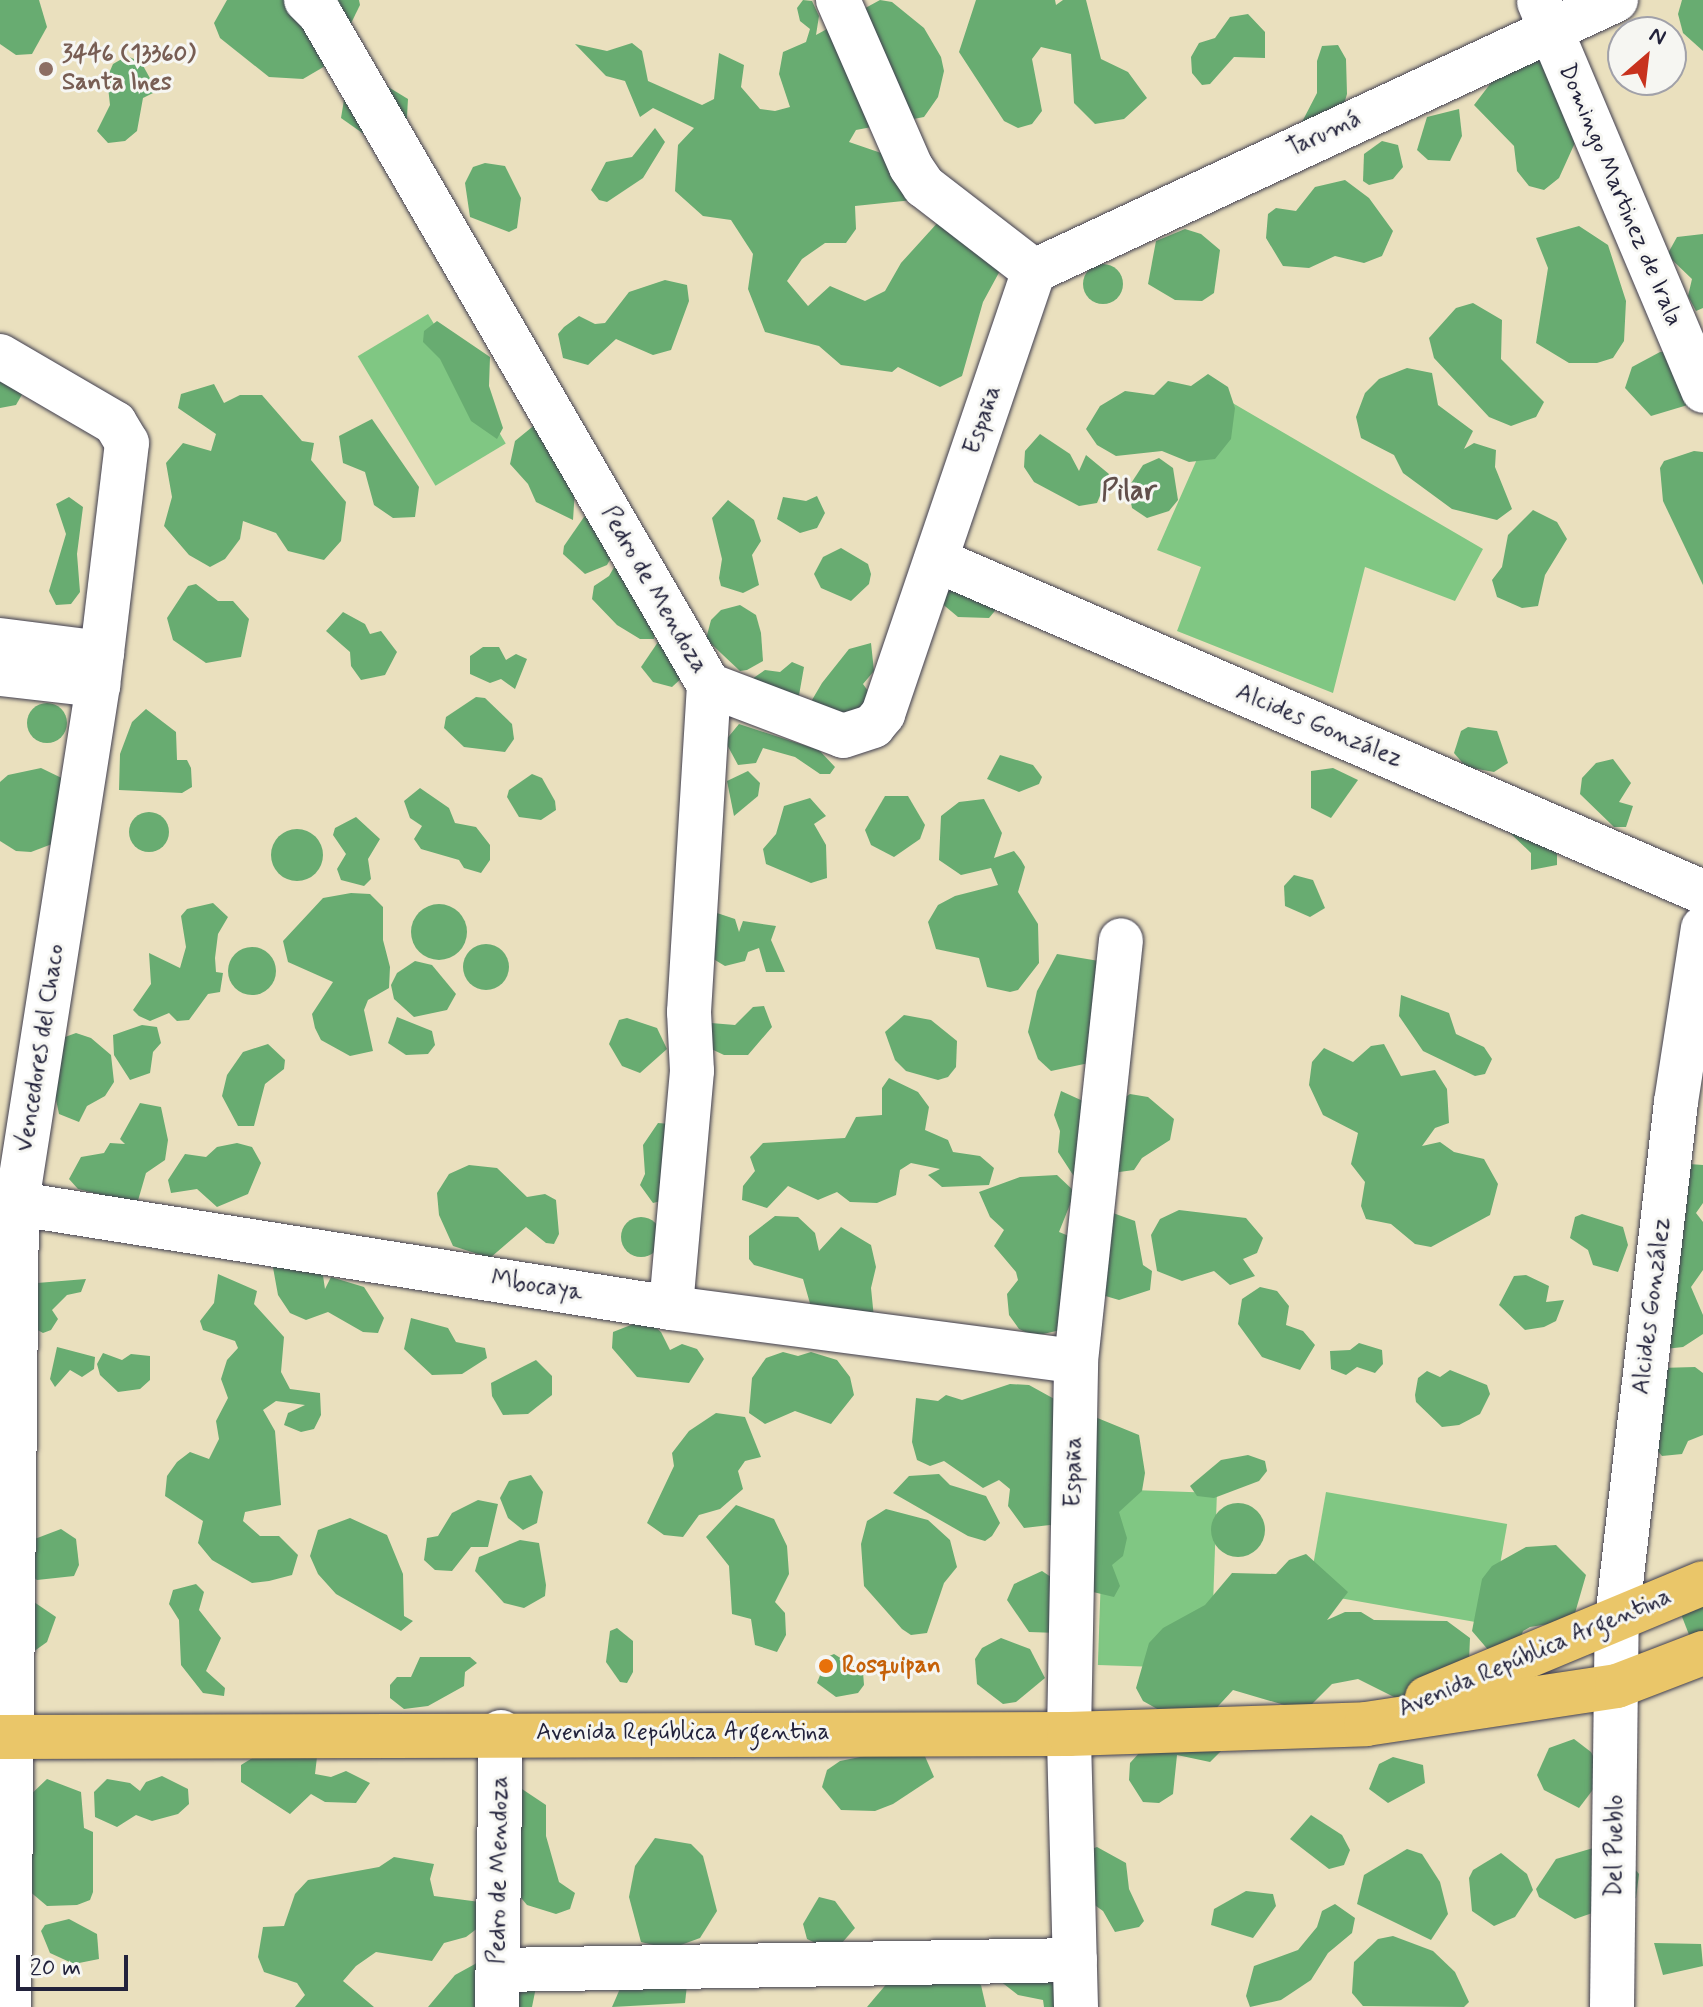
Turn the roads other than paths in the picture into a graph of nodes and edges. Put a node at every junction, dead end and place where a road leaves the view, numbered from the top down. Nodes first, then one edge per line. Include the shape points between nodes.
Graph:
1 (306, 0) edge
2 (838, 0) edge
3 (1616, 0) edge
4 (1544, 14) edge
5 (1034, 271) junction
6 (0, 356) edge
7 (1703, 391) edge
8 (936, 560) junction
9 (0, 640) edge
10 (100, 669) junction
11 (0, 674) edge
12 (709, 685) junction
13 (1703, 892) edge
14 (1703, 928) edge
15 (1121, 940) dead end
16 (8, 1202) edge
17 (671, 1308) junction
18 (1076, 1361) junction
19 (1703, 1583) edge
20 (1617, 1619) junction
21 (1703, 1653) edge
22 (1617, 1686) junction
23 (1366, 1724) junction
24 (501, 1732) junction
25 (1069, 1734) junction
26 (5, 1737) edge
27 (1075, 1960) junction
28 (497, 1988) edge
29 (9, 2007) edge
30 (1076, 2007) edge
31 (1612, 2007) edge

1 - 12 street, Pedro de Mendoza via 320,14
2 - 5 street via 924,186
3 - 4 street, Tarumá
4 - 5 street, Tarumá
4 - 7 street, Domingo Martinez de Irala
5 - 8 street, España
6 - 10 street, Vencedores del Chaco via 124,431 127,443
8 - 12 street, España via 883,714 873,726 843,736
8 - 13 street, Alcides González
9 - 10 street
10 - 11 street
10 - 16 street, Vencedores del Chaco
12 - 17 street, Pedro de Mendoza via 689,1012 692,1071
14 - 20 street, Alcides González via 1676,1102
15 - 18 street, España
16 - 17 street, Mbocaya
16 - 26 street, Vencedores del Chaco
17 - 18 street, Mbocaya
18 - 25 street, España
19 - 20 main road, Avenida República Argentina
20 - 22 street, Alcides González
20 - 23 main road, Avenida República Argentina
21 - 22 main road, Avenida República Argentina
22 - 23 main road, Avenida República Argentina
22 - 31 street, Del Pueblo
23 - 25 main road, Avenida República Argentina
24 - 25 main road, Avenida República Argentina
24 - 26 main road, Avenida República Argentina
24 - 28 street, Pedro de Mendoza
25 - 27 street, España
26 - 29 street, Vencedores del Chaco
27 - 28 street
27 - 30 street, España

